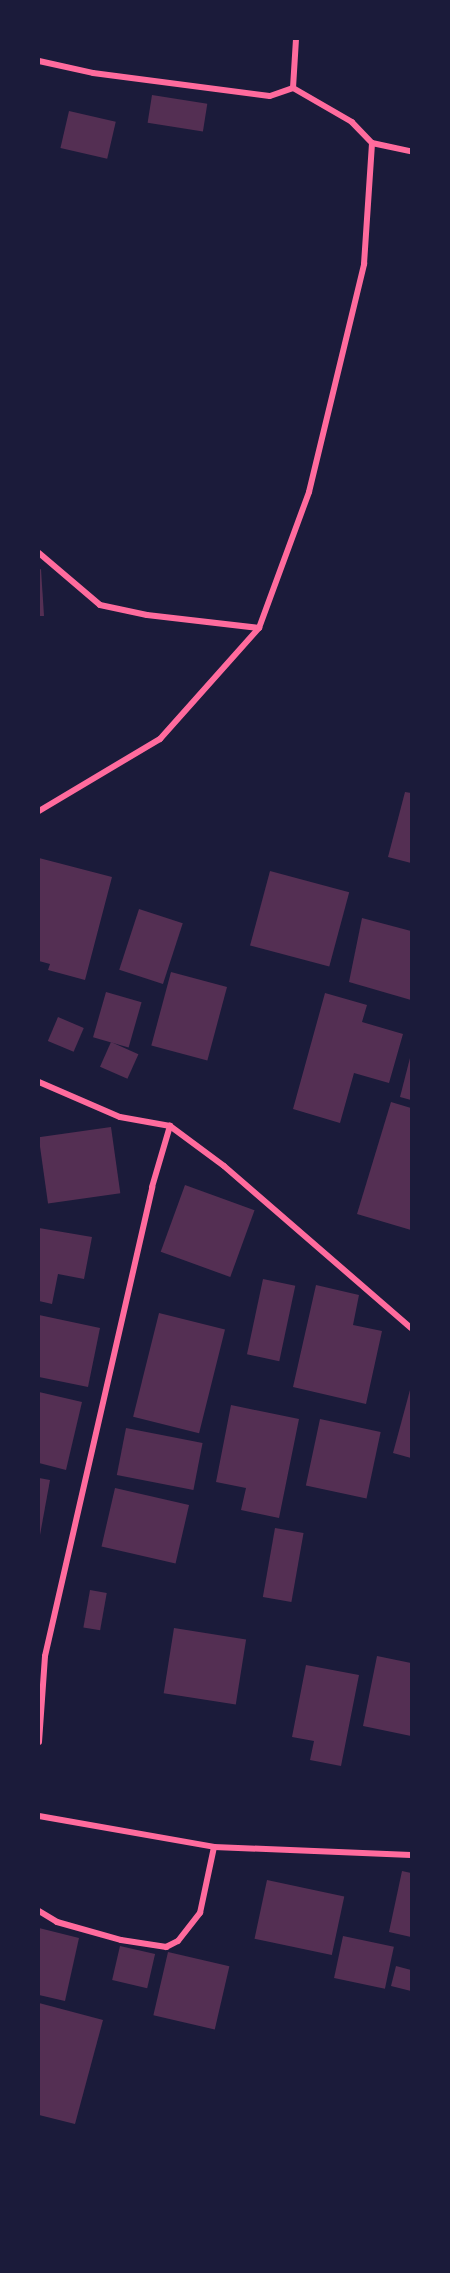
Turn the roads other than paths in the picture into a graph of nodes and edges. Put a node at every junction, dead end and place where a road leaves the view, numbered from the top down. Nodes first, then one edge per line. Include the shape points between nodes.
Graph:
1 (296, 39) edge
2 (39, 62) edge
3 (293, 88) junction
4 (372, 142) junction
5 (411, 151) edge
6 (39, 553) edge
7 (259, 628) junction
8 (39, 810) edge
9 (39, 1082) edge
10 (170, 1126) junction
11 (411, 1328) edge
12 (42, 1656) edge
13 (39, 1742) edge
14 (39, 1815) edge
15 (214, 1847) junction
16 (411, 1855) edge
17 (39, 1911) edge

1 - 3 street
2 - 3 street via 93,73 270,96
3 - 4 street via 352,122
4 - 5 street
4 - 7 street via 364,264 309,492
6 - 7 street via 100,605 147,615
7 - 8 street via 160,739
9 - 10 street via 120,1117
10 - 11 street via 224,1166
10 - 12 street via 152,1187
12 - 13 street
14 - 15 street
15 - 16 street
15 - 17 street via 200,1913 178,1941 166,1947 121,1940 57,1922

